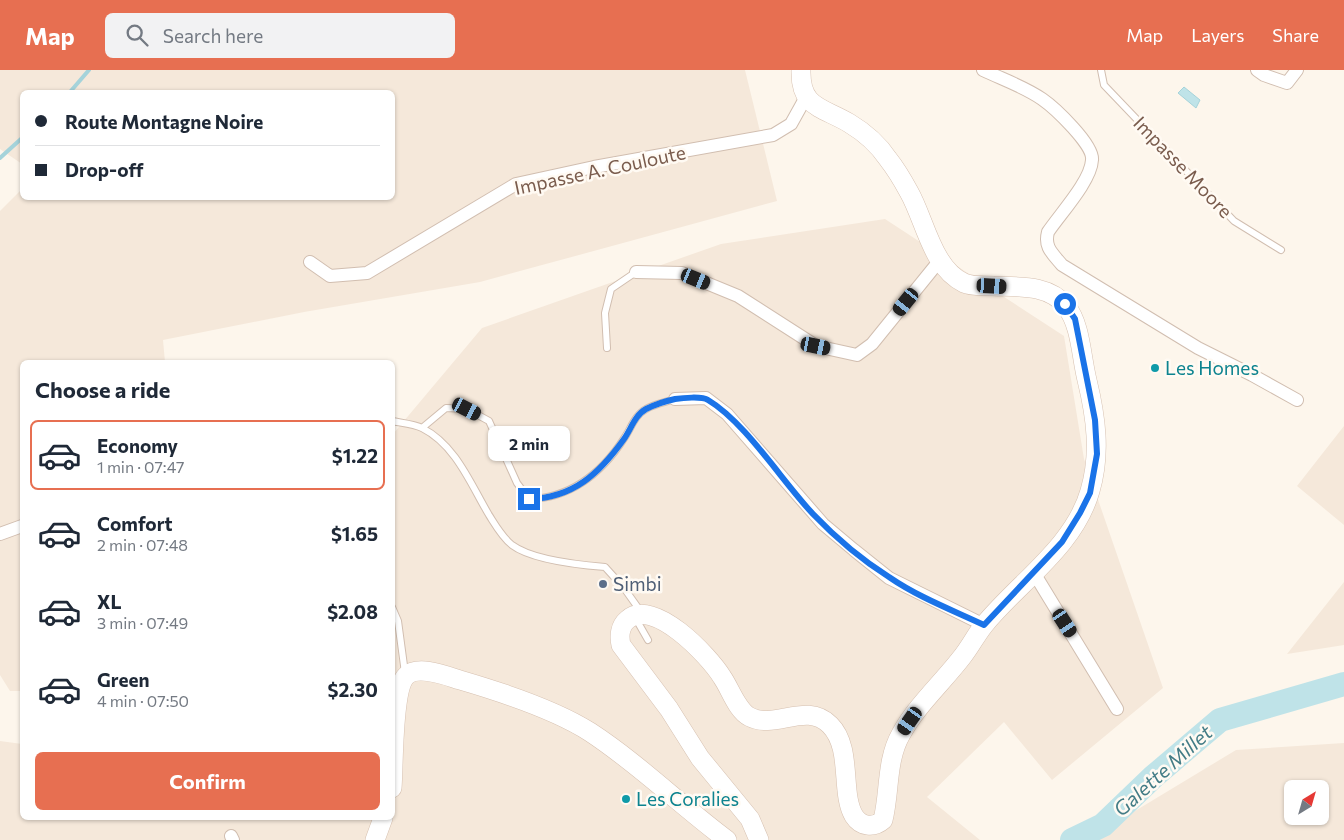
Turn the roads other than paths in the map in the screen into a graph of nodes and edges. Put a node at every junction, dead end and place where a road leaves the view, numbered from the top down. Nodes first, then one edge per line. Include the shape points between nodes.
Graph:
1 (801, 70) edge
2 (983, 70) edge
3 (1101, 70) edge
4 (1257, 70) edge
5 (1297, 70) edge
6 (806, 97) junction
7 (1281, 250) dead end
8 (940, 260) junction
9 (310, 262) dead end
10 (636, 272) joint
11 (607, 348) dead end
12 (675, 399) joint
13 (1297, 400) dead end
14 (395, 422) edge
15 (422, 428) junction
16 (20, 527) edge
17 (0, 534) edge
18 (1034, 573) junction
19 (645, 613) junction
20 (395, 614) edge
21 (984, 625) junction
22 (648, 640) dead end
23 (405, 676) junction
24 (1117, 709) dead end
25 (395, 732) edge
26 (383, 820) edge
27 (375, 840) edge
28 (727, 840) edge
29 (759, 840) edge

1 - 6 street
2 - 13 street via 1042,99 1092,151 1086,177 1048,232 1045,242 1062,264 1198,348
3 - 7 lane, Impasse Moore via 1104,84 1234,221
4 - 5 street via 1287,83
6 - 8 street via 818,108 848,122 872,139 889,159 910,192
6 - 9 street, Impasse A. Couloute via 791,124 773,134 516,184 367,273 330,276
8 - 10 street via 872,344 857,355 816,346 738,296 682,273
8 - 18 street via 964,283 1040,289 1054,294 1075,319 1095,420 1097,454 1090,493 1080,513 1062,542
10 - 11 lane via 611,289 605,313
12 - 15 lane via 645,409 605,463 586,481 567,492 546,498 529,499 517,483 489,421 467,409 446,408
12 - 21 street via 706,398 727,414 824,524 854,550 889,578
14 - 15 lane
15 - 19 lane via 464,466 501,533 514,546 570,564 605,567
16 - 17 street
18 - 21 street
18 - 24 street
19 - 21 street via 679,632 704,653 748,717 761,721 801,715 820,718 830,725 842,749 854,816 865,825 872,826 883,820 893,753 901,734
19 - 22 lane
19 - 29 street via 626,621 620,632 621,645 669,709 700,758 750,819
20 - 23 lane
23 - 25 street via 397,695
23 - 28 street via 424,671 463,680 528,702 589,731 638,766
26 - 27 street

